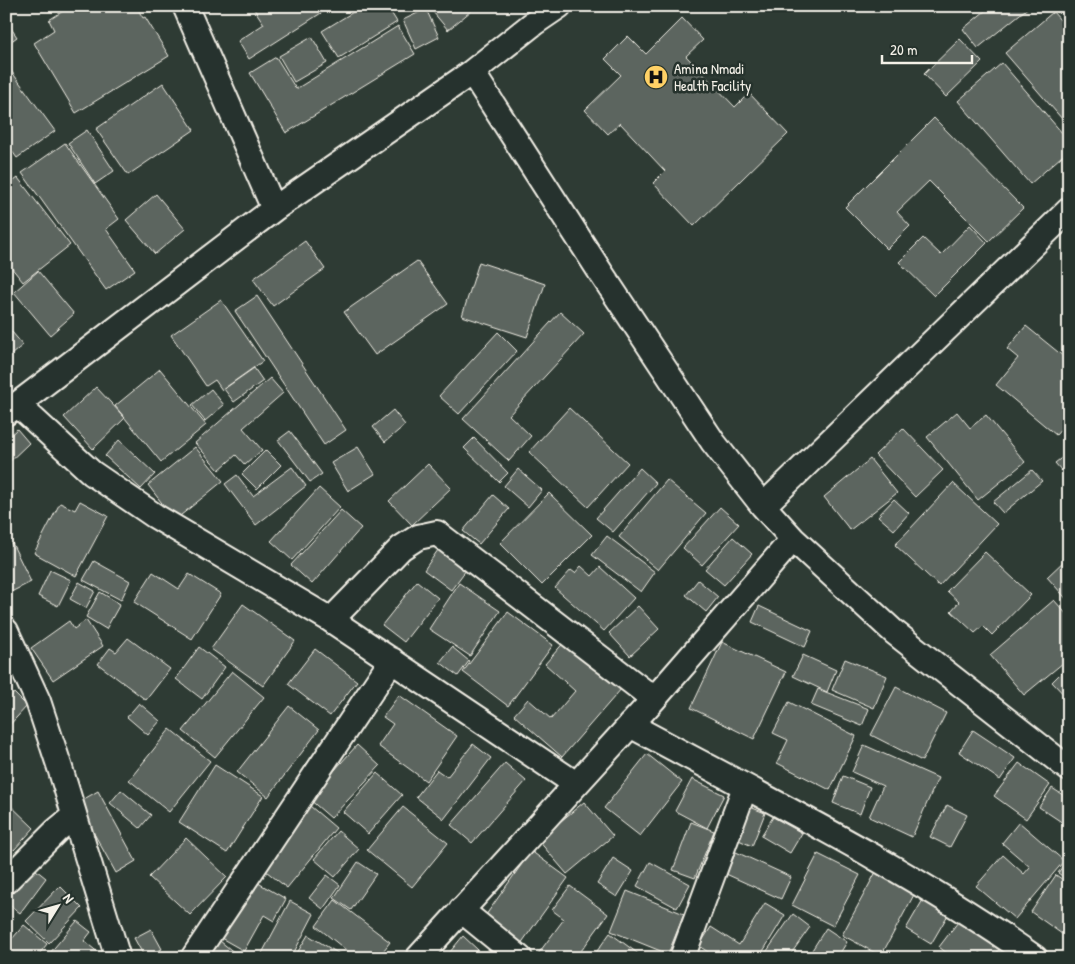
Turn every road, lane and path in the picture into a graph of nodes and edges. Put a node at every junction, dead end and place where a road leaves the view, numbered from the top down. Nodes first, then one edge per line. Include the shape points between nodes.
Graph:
1 (185, 6) edge
2 (559, 6) edge
3 (472, 72) junction
4 (274, 209) junction
5 (1069, 210) edge
6 (12, 409) edge
7 (763, 506) junction
8 (793, 539) junction
9 (331, 620) junction
10 (6, 631) edge
11 (392, 660) junction
12 (654, 699) junction
13 (630, 725) junction
14 (1069, 769) edge
15 (576, 784) junction
16 (745, 787) junction
17 (74, 816) junction
18 (6, 881) edge
19 (461, 910) junction
20 (118, 958) edge
21 (193, 958) edge
22 (418, 958) edge
23 (520, 958) edge
24 (682, 958) edge
25 (1035, 958) edge

1 - 4 street
2 - 3 street
3 - 4 street
3 - 7 street via 703,426
4 - 6 street
5 - 7 street
6 - 9 street via 92,473 155,516
7 - 8 street
8 - 12 street
8 - 14 street via 894,632
9 - 11 street
9 - 12 street via 401,548 418,537 437,533
10 - 17 street via 38,701
11 - 15 street
11 - 21 street
12 - 13 street
13 - 15 street
13 - 16 street
15 - 19 street
16 - 24 street
16 - 25 street via 892,867
17 - 18 street
17 - 20 street
19 - 22 street
19 - 23 street

